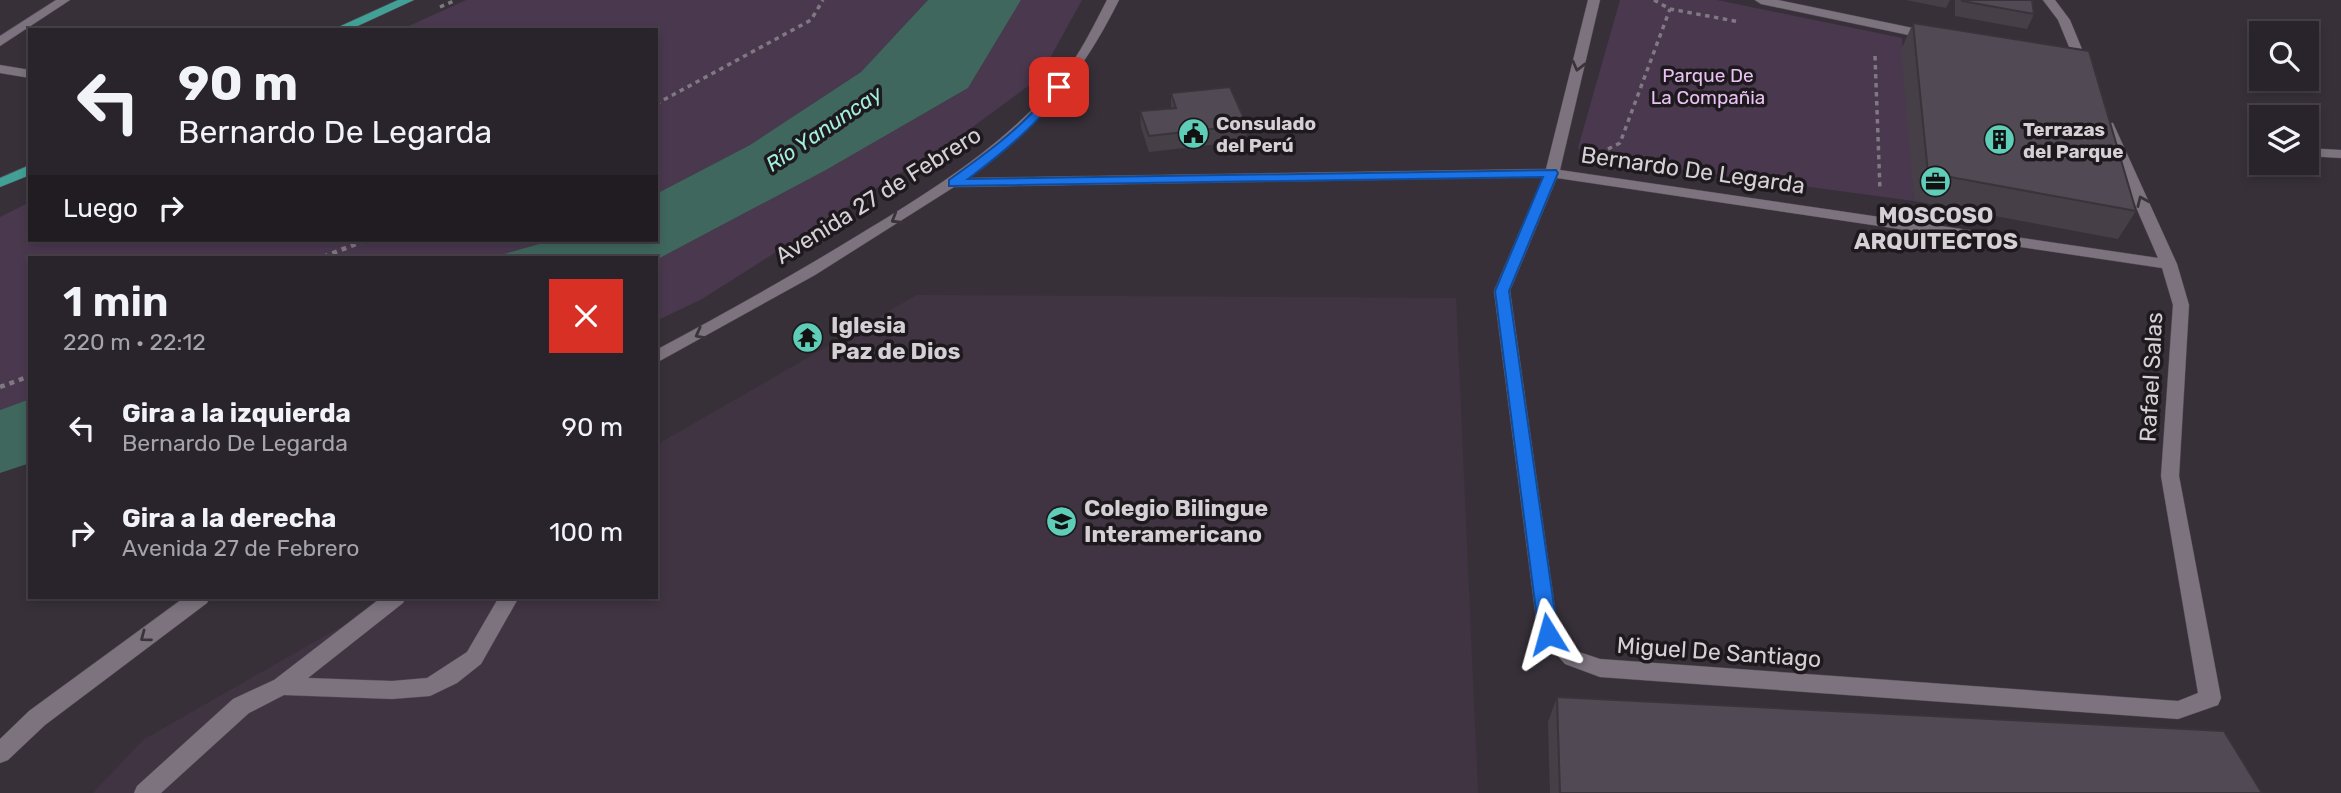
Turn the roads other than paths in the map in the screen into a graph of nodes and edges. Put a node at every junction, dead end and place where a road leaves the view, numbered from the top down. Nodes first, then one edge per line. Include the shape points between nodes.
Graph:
1 (64, 0) edge
2 (408, 0) edge
3 (1113, 0) edge
4 (1594, 0) edge
5 (1761, 0) edge
6 (2049, 0) edge
7 (343, 28) edge
8 (1952, 40) edge
9 (0, 43) edge
10 (0, 69) edge
11 (2080, 70) edge
12 (28, 74) edge
13 (2104, 116) edge
14 (2319, 153) edge
15 (2341, 154) edge
16 (28, 170) edge
17 (1552, 173) junction
18 (0, 183) edge
19 (954, 183) junction
20 (2169, 264) junction
21 (658, 356) edge
22 (197, 599) edge
23 (393, 599) edge
24 (508, 599) edge
25 (282, 686) junction
26 (2210, 698) joint
27 (0, 753) edge
28 (145, 793) edge

1 - 9 street
2 - 7 main road
3 - 19 street, Avenida 27 de Febrero via 1100,31 1045,106 1004,146
4 -> 17 street, Miguel De Santiago
5 - 8 street
6 - 11 street via 2064,20
10 - 12 street
20 -> 13 street, Rafael Salas
14 - 15 street
16 - 18 main road
17 - 19 street, Bernardo De Legarda
17 - 20 street, Bernardo De Legarda
17 - 26 street, Miguel De Santiago via 1502,291 1548,634 1572,658 1600,668 2178,710
19 -> 21 street, Avenida 27 de Febrero
20 - 26 street, Rafael Salas via 2182,305 2170,475
22 -> 27 street via 37,718
23 - 25 street
24 - 25 street via 474,658 430,687
25 - 28 street via 241,706

